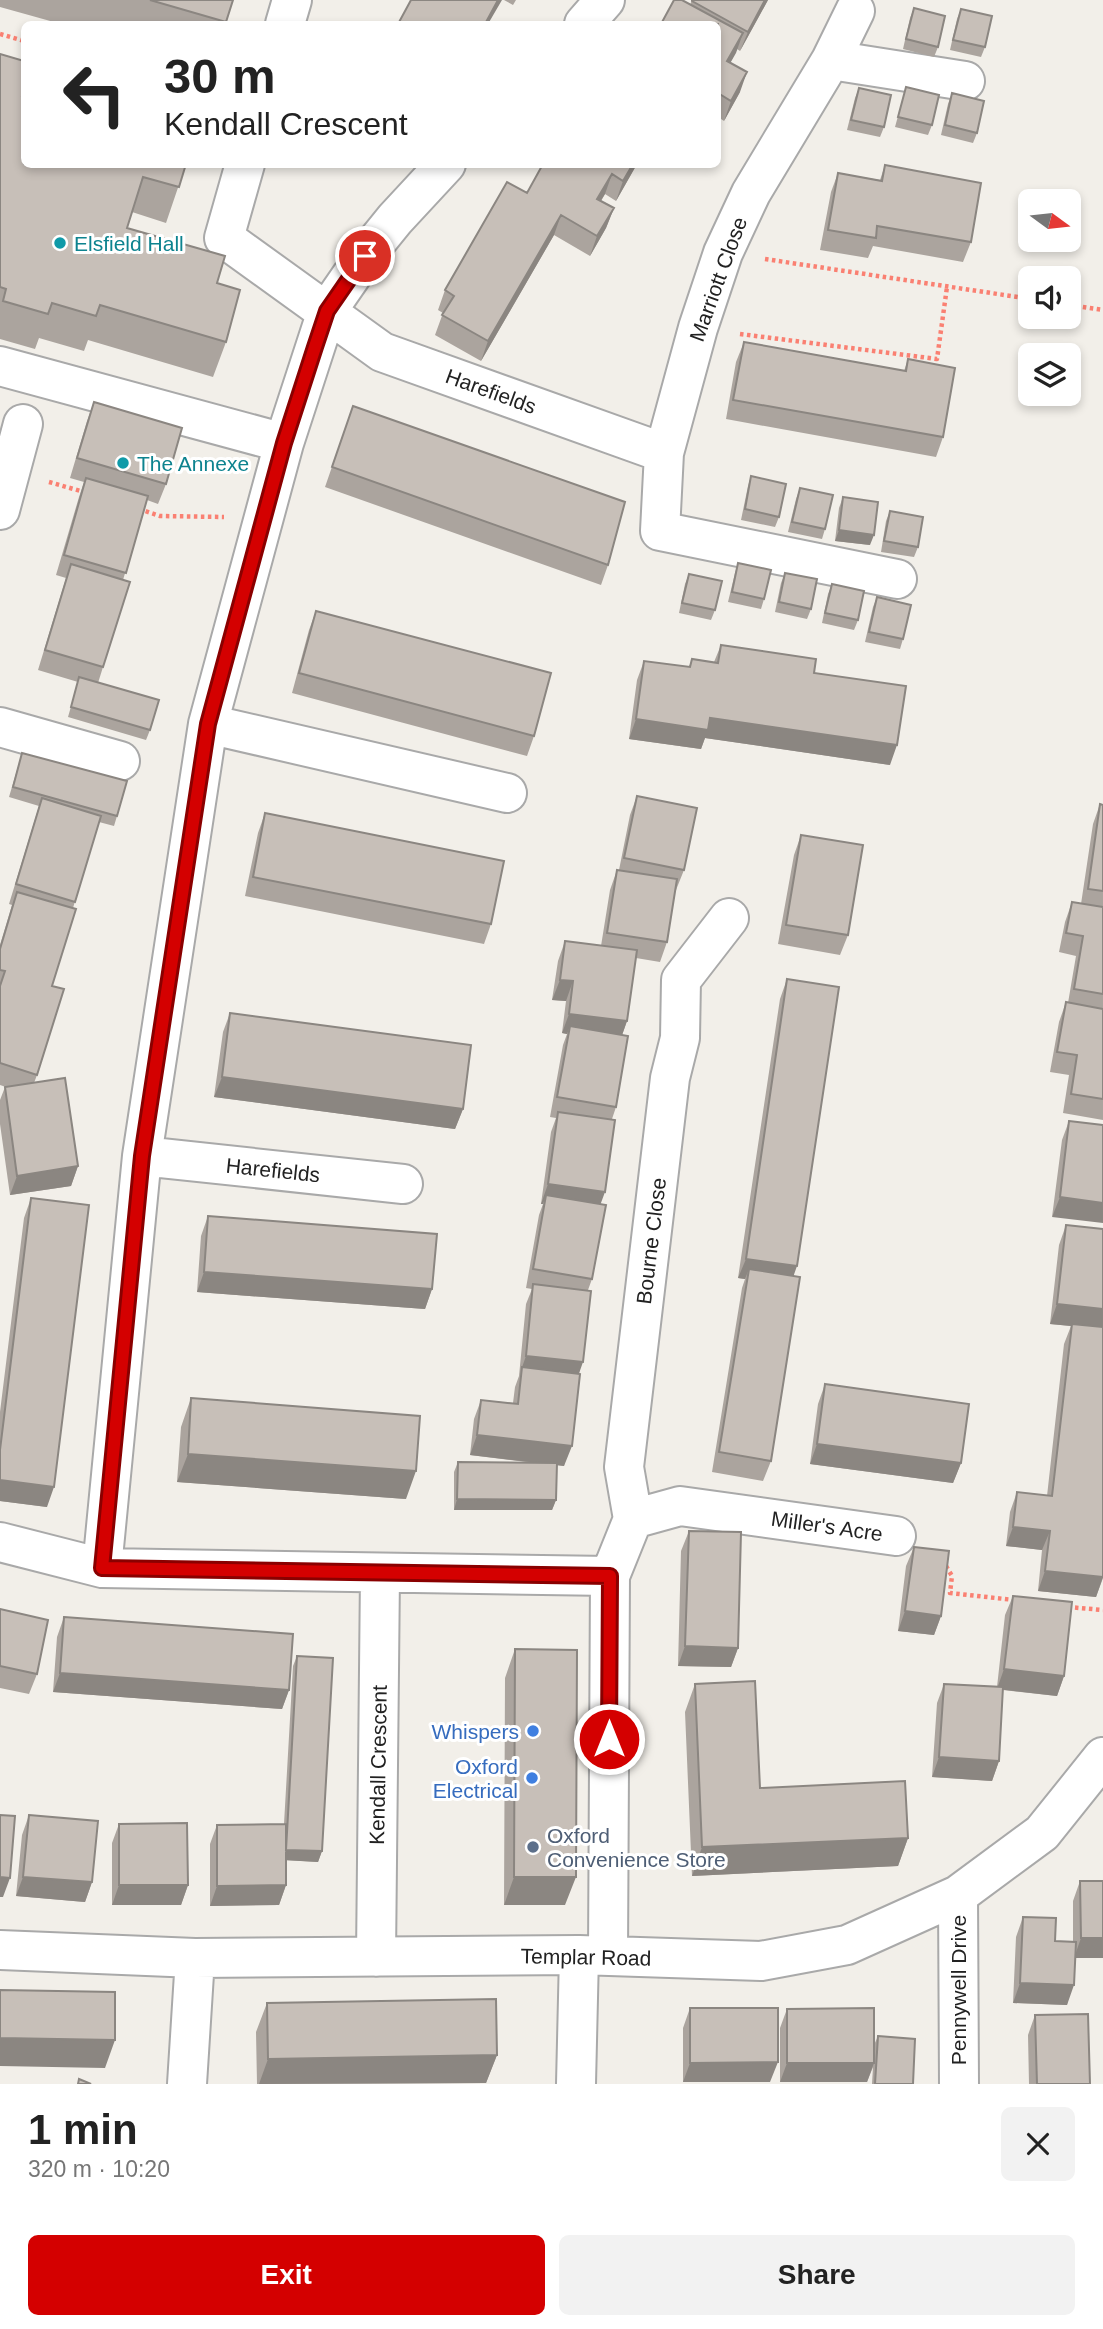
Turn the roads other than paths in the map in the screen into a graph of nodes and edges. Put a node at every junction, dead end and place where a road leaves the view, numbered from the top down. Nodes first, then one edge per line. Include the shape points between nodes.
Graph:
1 (292, 0) edge
2 (605, 0) edge
3 (855, 11) dead end
4 (286, 21) edge
5 (587, 21) edge
6 (831, 60) junction
7 (965, 81) dead end
8 (244, 168) edge
9 (442, 168) edge
10 (327, 311) junction
11 (0, 366) edge
12 (23, 424) dead end
13 (284, 443) junction
14 (664, 453) junction
15 (0, 510) edge
16 (897, 579) dead end
17 (208, 724) junction
18 (0, 727) edge
19 (120, 761) dead end
20 (507, 793) dead end
21 (729, 918) dead end
22 (142, 1156) junction
23 (403, 1184) dead end
24 (633, 1519) junction
25 (896, 1536) dead end
26 (0, 1542) edge
27 (102, 1568) junction
28 (380, 1574) junction
29 (610, 1576) junction
30 (1103, 1757) edge
31 (958, 1895) junction
32 (0, 1950) edge
33 (593, 1955) junction
34 (376, 1957) junction
35 (195, 1958) junction
36 (187, 2084) edge
37 (576, 2084) edge
38 (959, 2084) edge

1 - 4 street
2 - 5 street
3 - 6 street, Marriott Close
6 - 7 street
6 - 14 street, Marriott Close via 751,193 723,253
8 - 10 street, Harefields via 224,237
9 - 10 street via 365,256
10 - 13 street
10 - 14 street, Harefields via 382,352
11 - 13 street
12 - 15 street
13 - 17 street
14 - 16 street, Marriott Close via 660,531
17 - 20 street
17 - 22 street
18 - 19 street
21 - 24 street, Bourne Close via 681,980 680,1038 670,1078 624,1467
22 - 23 street, Harefields
22 - 27 street
24 - 25 street, Miller's Acre via 680,1506
24 - 29 street
26 - 27 street
27 - 28 street
28 - 29 street
28 - 34 street, Kendall Crescent
29 - 33 street
30 - 31 street, Templar Road via 1042,1833
31 - 33 street, Templar Road via 846,1945 761,1961
31 - 38 street, Pennywell Drive
32 - 35 street, Templar Road
33 - 34 street, Templar Road
33 - 37 street
34 - 35 street, Templar Road
35 - 36 street

